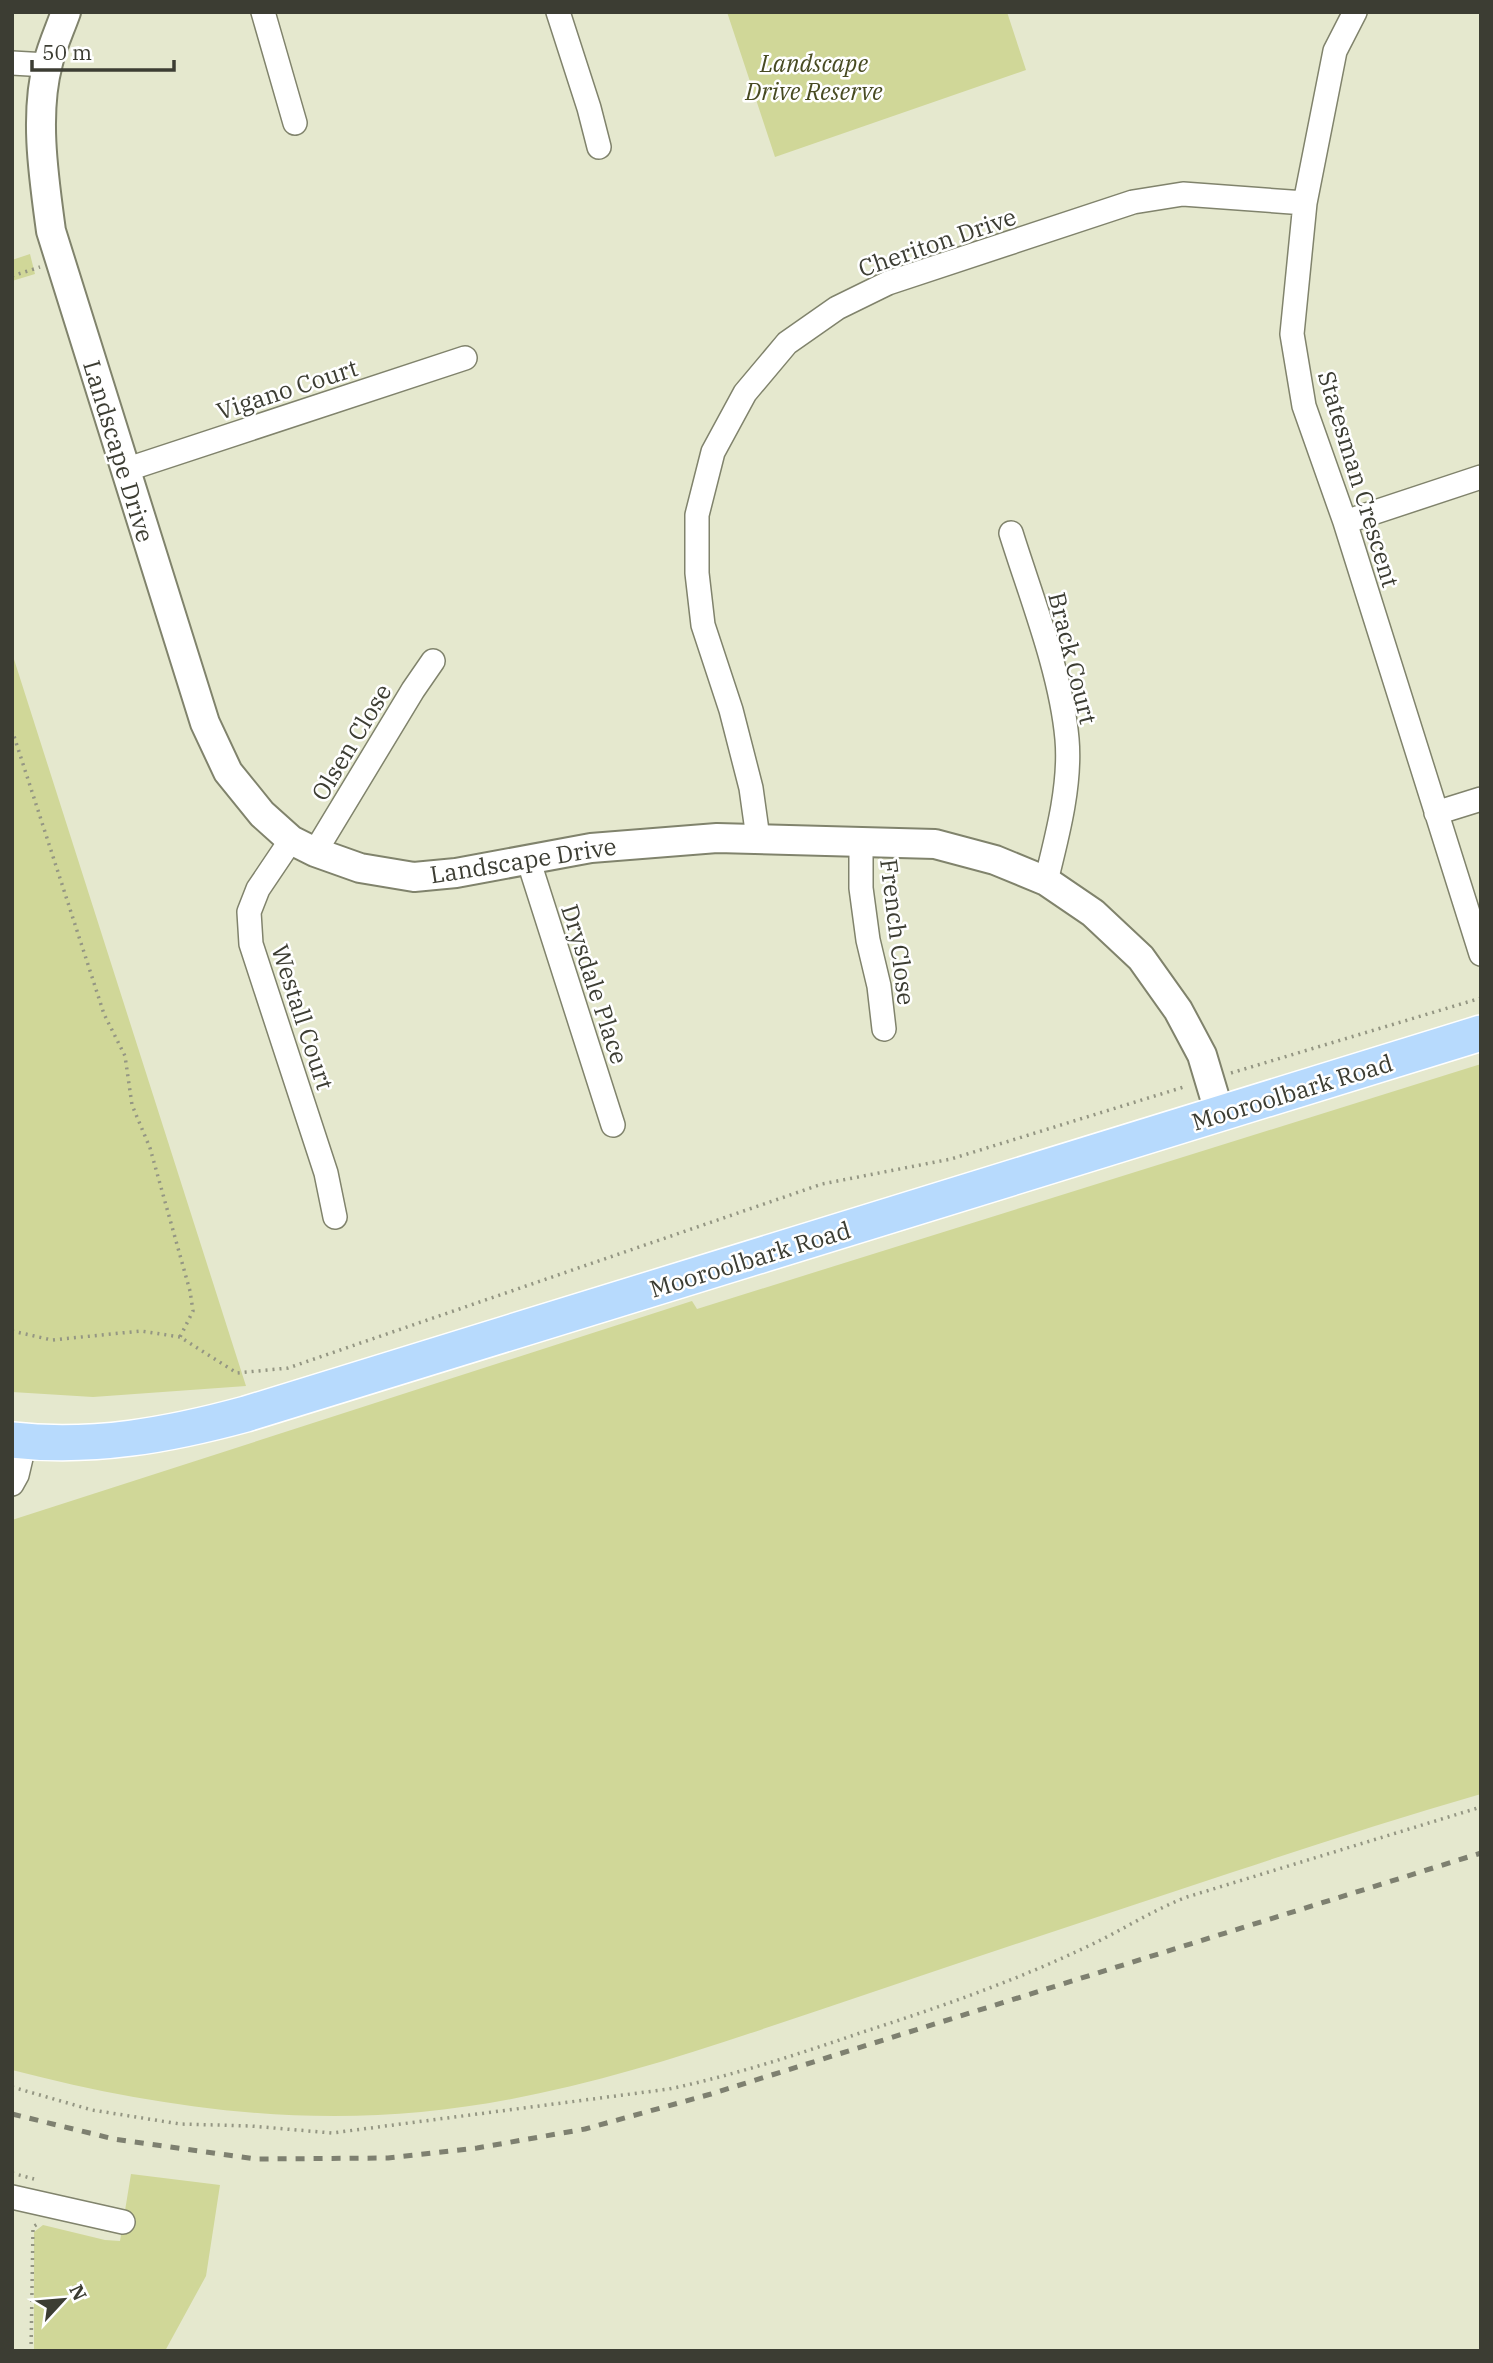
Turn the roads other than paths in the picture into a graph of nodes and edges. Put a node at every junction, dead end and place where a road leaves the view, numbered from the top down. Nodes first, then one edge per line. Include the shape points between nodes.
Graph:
1 (66, 12) edge
2 (263, 12) edge
3 (558, 12) edge
4 (1355, 12) edge
5 (12, 63) edge
6 (47, 65) junction
7 (295, 123) dead end
8 (599, 147) dead end
9 (1305, 203) junction
10 (466, 358) dead end
11 (125, 470) junction
12 (1481, 477) edge
13 (1345, 522) junction
14 (1011, 533) dead end
15 (433, 661) dead end
16 (1481, 799) edge
17 (1436, 813) junction
18 (758, 838) junction
19 (861, 841) junction
20 (303, 846) junction
21 (528, 859) junction
22 (1046, 881) junction
23 (1481, 954) edge
24 (884, 1029) dead end
25 (1481, 1033) edge
26 (1220, 1115) junction
27 (612, 1125) dead end
28 (335, 1217) dead end
29 (18, 1440) edge
30 (12, 1484) edge
31 (12, 2197) edge
32 (123, 2222) dead end

1 - 6 street, Landscape Drive
2 - 7 street
3 - 8 street
4 - 9 street, Statesman Crescent via 1335,51
5 - 6 street
6 - 11 street, Landscape Drive via 42,167 51,231
9 - 13 street, Statesman Crescent via 1292,334 1304,406
9 - 18 street, Cheriton Drive via 1183,194 1133,202 888,282 837,308 786,343 745,393 713,452 697,514 696,573 703,625 731,710
10 - 11 street, Vigano Court
11 - 20 street, Landscape Drive via 205,723 228,772 262,814
12 - 13 street
13 - 17 street, Statesman Crescent
14 - 22 street, Brack Court via 1055,674 1067,740 1064,806
15 - 20 street, Olsen Close
16 - 17 street
17 - 23 street, Statesman Crescent
18 - 19 street, Landscape Drive
18 - 21 street, Landscape Drive via 632,844
19 - 22 street, Landscape Drive via 935,844 995,860
19 - 24 street, French Close via 861,888
20 - 21 street, Landscape Drive via 360,868 414,877
20 - 28 street, Westall Court via 258,889 249,912 251,944 326,1173
21 - 27 street, Drysdale Place
22 - 26 street, Landscape Drive via 1093,913 1141,958 1178,1010 1202,1055
25 - 26 main road, Mooroolbark Road
26 - 29 main road, Mooroolbark Road via 246,1414 124,1440
29 - 30 street via 18,1475
31 - 32 street

